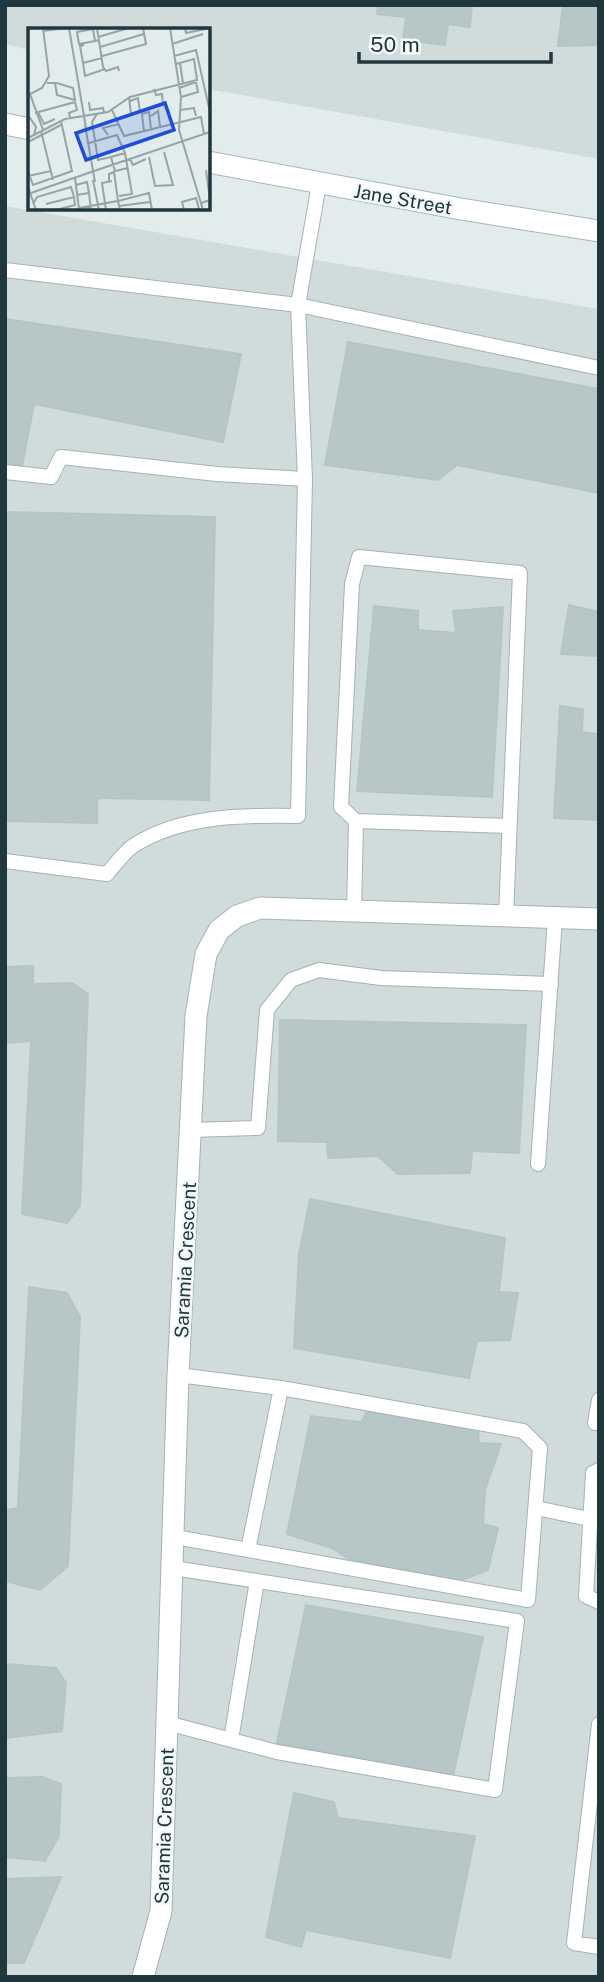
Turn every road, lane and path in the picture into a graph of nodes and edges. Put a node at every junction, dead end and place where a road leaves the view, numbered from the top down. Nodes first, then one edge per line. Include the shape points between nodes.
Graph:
1 (5, 124) edge
2 (28, 129) edge
3 (210, 162) edge
4 (320, 184) junction
5 (599, 230) edge
6 (5, 270) edge
7 (298, 305) junction
8 (599, 368) edge
9 (5, 472) edge
10 (305, 479) junction
11 (356, 821) junction
12 (509, 826) junction
13 (5, 861) edge
14 (354, 911) junction
15 (506, 916) junction
16 (555, 918) junction
17 (599, 919) edge
18 (551, 984) junction
19 (191, 1130) junction
20 (538, 1164) dead end
21 (178, 1376) junction
22 (281, 1388) junction
23 (599, 1400) edge
24 (599, 1423) edge
25 (599, 1470) edge
26 (536, 1508) junction
27 (589, 1519) junction
28 (175, 1537) junction
29 (248, 1550) junction
30 (173, 1568) junction
31 (257, 1581) junction
32 (599, 1601) edge
33 (167, 1723) junction
34 (599, 1724) edge
35 (230, 1740) junction
36 (599, 1947) edge
37 (143, 1977) edge

1 - 2 street
3 - 4 street, Jane Street
4 - 5 street, Jane Street
4 - 7 lane
6 - 7 lane
7 - 8 lane
7 - 10 lane
9 - 10 lane via 51,477 61,457
10 - 13 lane via 298,816 253,815 179,827 131,847 107,874
11 - 12 lane
11 - 12 lane via 341,807 352,584 359,557 520,573
11 - 14 lane
12 - 15 lane
14 - 15 street, Saramia Crescent
14 - 19 street, Saramia Crescent via 260,908 237,916 219,930 206,954 196,1016
15 - 16 street, Saramia Crescent
16 - 17 street, Saramia Crescent
16 - 18 lane
18 - 19 lane via 381,978 319,971 291,979 267,1010 258,1128
18 - 20 lane
19 - 21 street, Saramia Crescent
21 - 22 lane
21 - 28 street, Saramia Crescent
22 - 26 lane via 523,1431 540,1448
22 - 29 lane
23 - 24 lane via 595,1423
25 - 27 lane via 593,1473
26 - 27 lane
26 - 29 lane via 528,1600
27 - 32 lane via 586,1596
28 - 29 lane
28 - 30 street, Saramia Crescent
30 - 31 lane
30 - 33 street, Saramia Crescent
31 - 35 lane
31 - 35 lane via 517,1621 495,1790
33 - 35 lane
33 - 37 street, Saramia Crescent via 161,1911
34 - 36 lane via 575,1943

